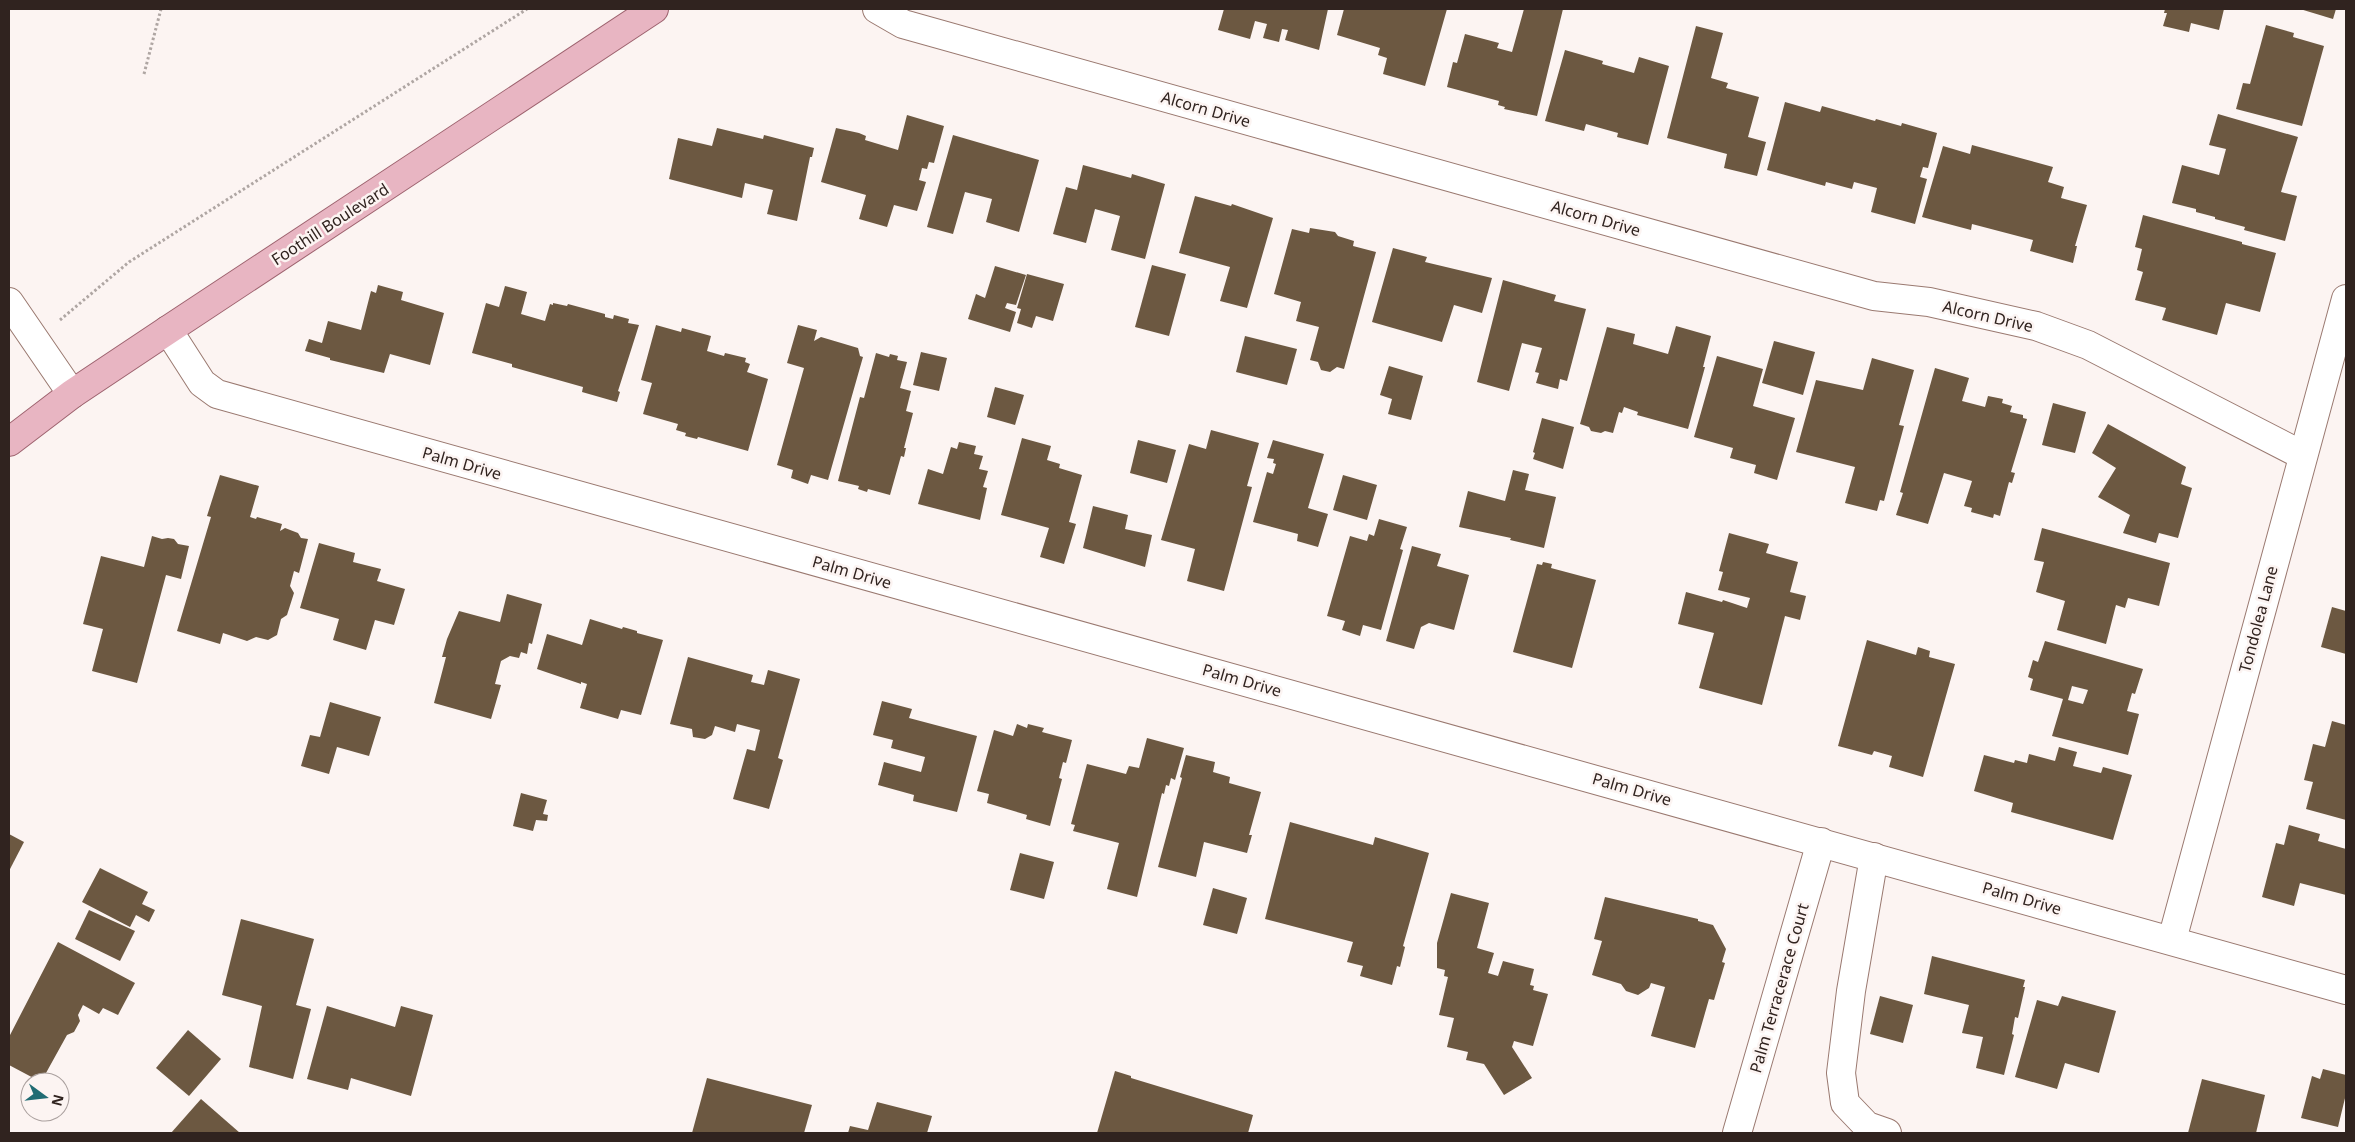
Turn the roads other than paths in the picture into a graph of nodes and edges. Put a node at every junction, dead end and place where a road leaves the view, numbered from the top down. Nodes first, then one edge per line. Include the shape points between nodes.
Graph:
1 (654, 9) edge
2 (877, 9) edge
3 (2346, 299) edge
4 (9, 302) edge
5 (168, 330) junction
6 (72, 394) junction
7 (9, 442) edge
8 (2302, 455) junction
9 (1821, 842) junction
10 (1874, 857) junction
11 (2172, 940) junction
12 (2346, 990) edge
13 (1737, 1133) edge
14 (1887, 1133) edge

1 - 5 main road, Foothill Boulevard
2 - 8 street, Alcorn Drive via 903,24 1865,294 1929,302 2036,326 2088,345
3 - 8 street, Tondolea Lane
4 - 6 street
5 - 6 main road, Foothill Boulevard
5 - 9 street, Palm Drive via 202,383 217,394
6 - 7 main road, Foothill Boulevard
8 - 11 street, Tondolea Lane
9 - 10 street, Palm Drive
9 - 13 street, Palm Terracerace Court
10 - 11 street, Palm Drive
10 - 14 street via 1841,1073 1845,1103 1868,1126
11 - 12 street, Palm Drive

